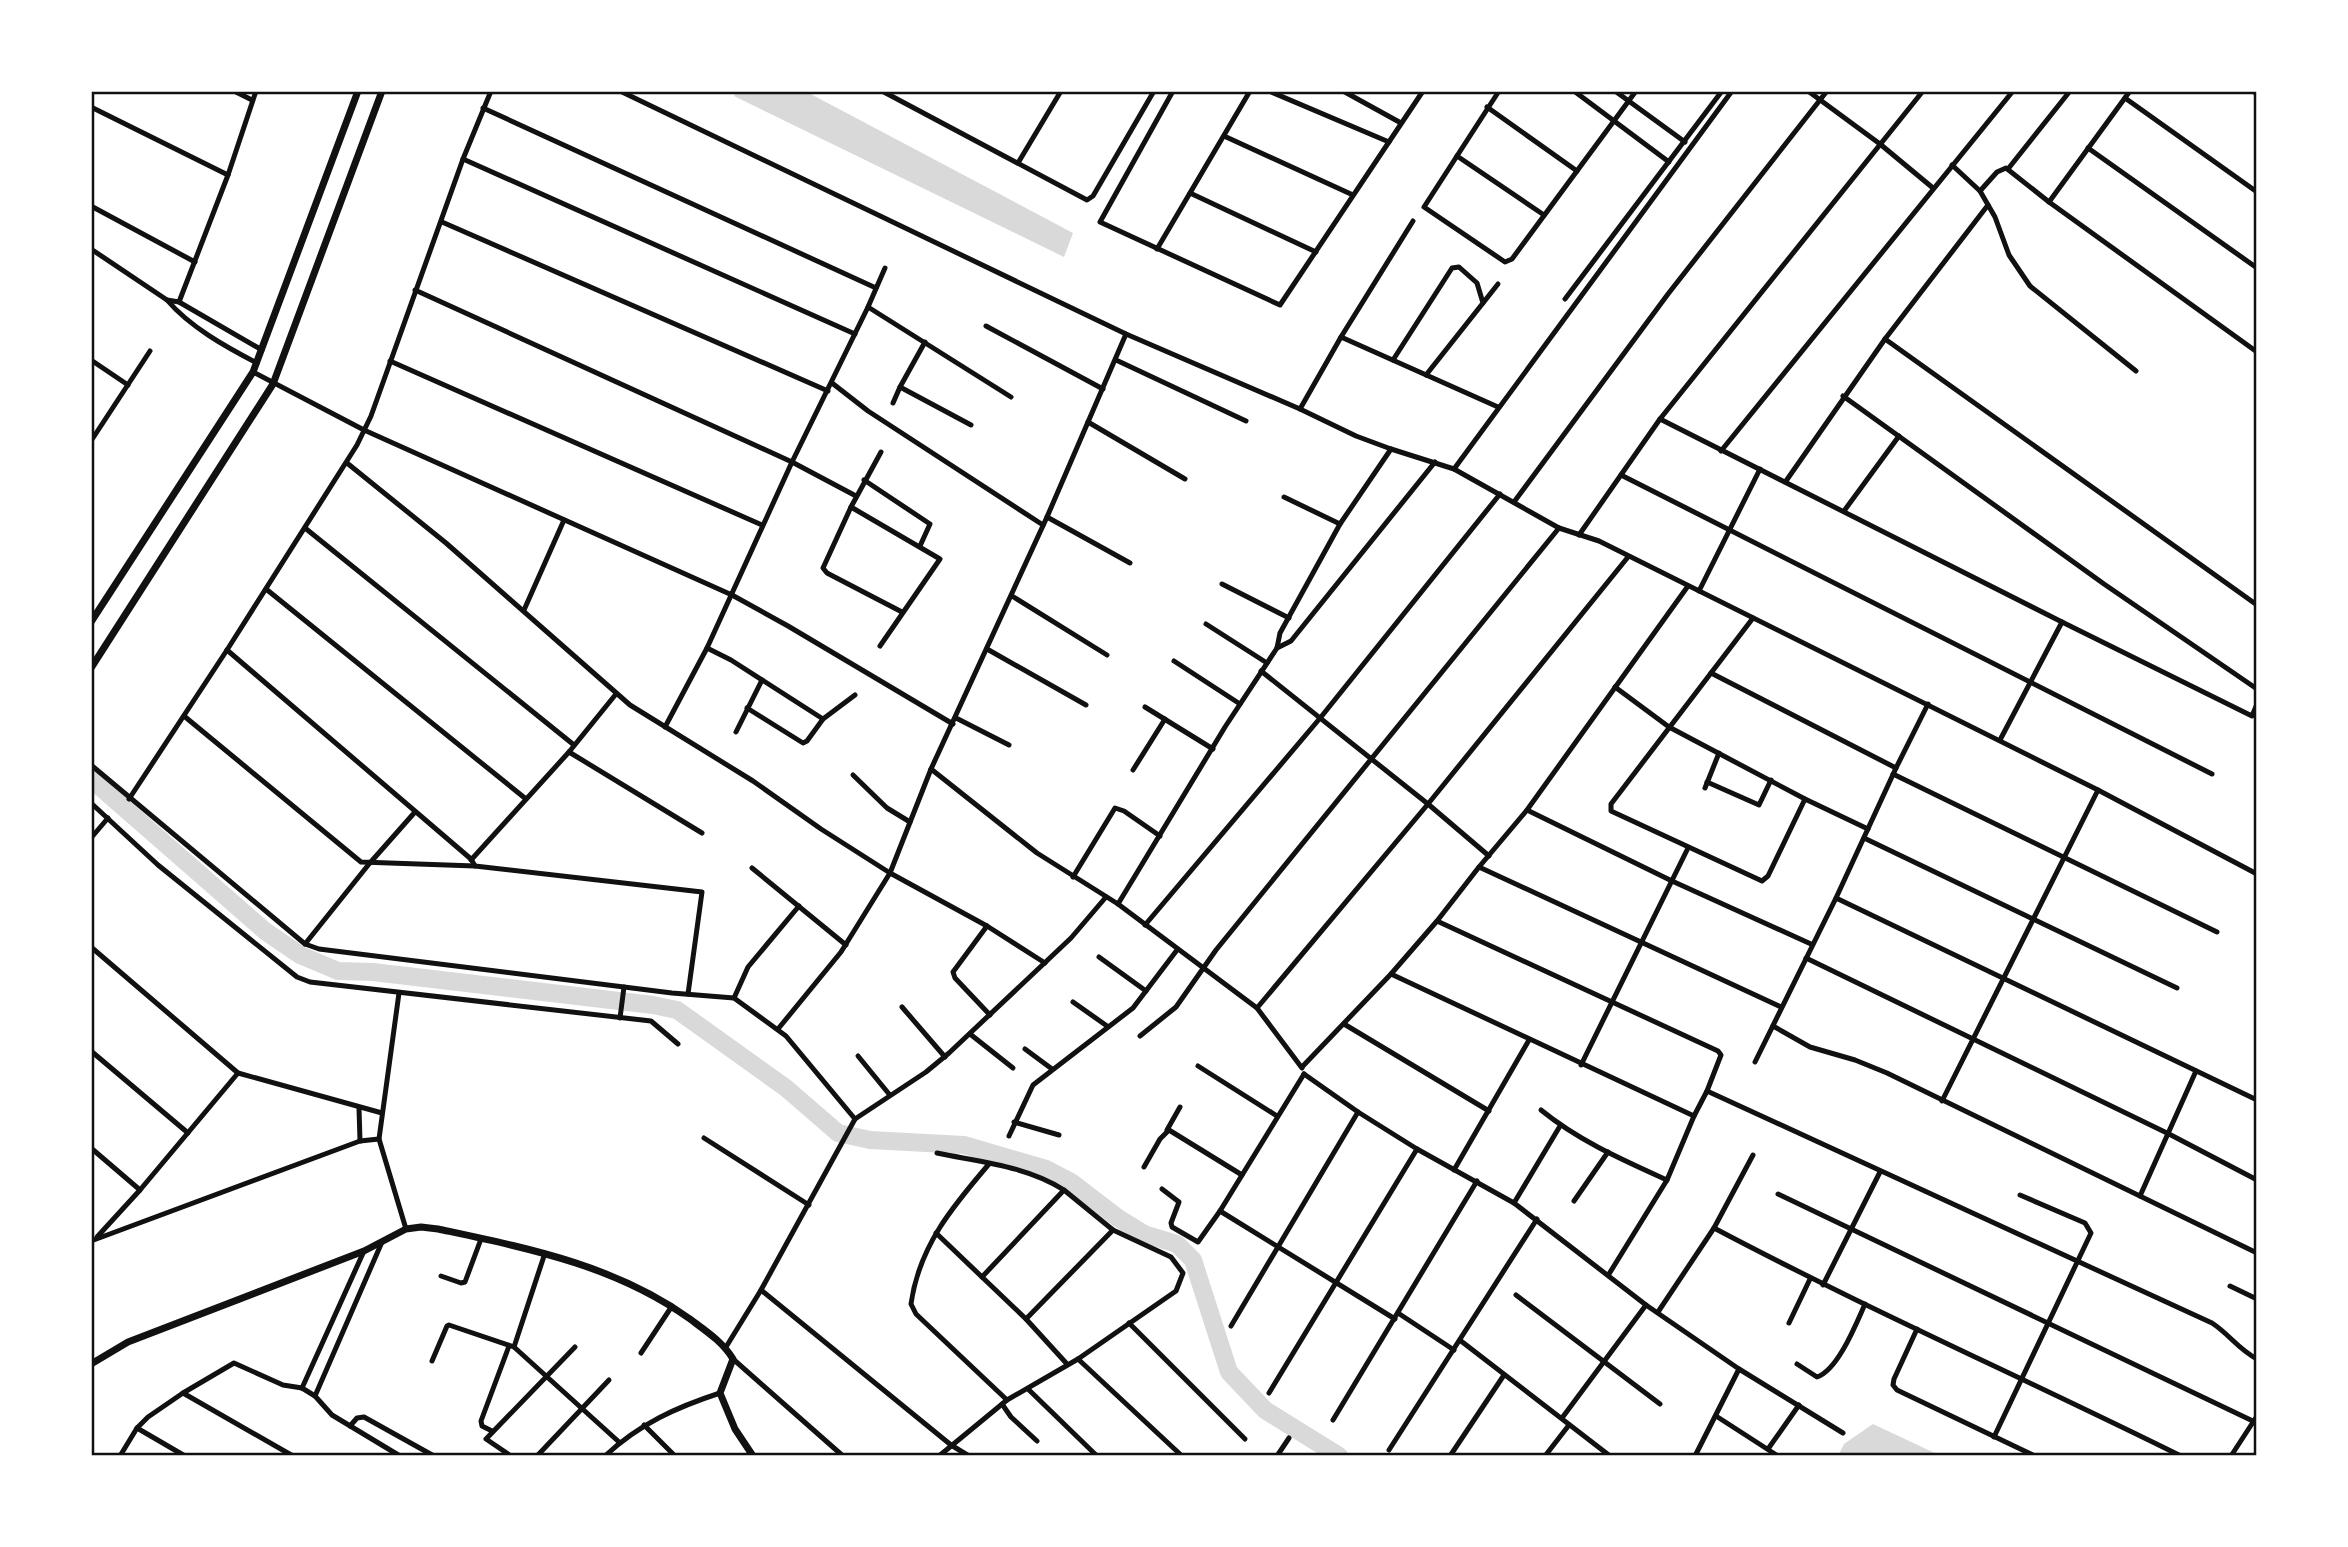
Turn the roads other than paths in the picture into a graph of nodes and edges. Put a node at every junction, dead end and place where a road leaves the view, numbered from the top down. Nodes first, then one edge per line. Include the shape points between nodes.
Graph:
1 (234, 91) edge
2 (256, 91) edge
3 (358, 91) edge
4 (382, 91) edge
5 (491, 91) edge
6 (620, 91) edge
7 (882, 91) edge
8 (1061, 91) edge
9 (1154, 91) edge
10 (1173, 91) edge
11 (1250, 91) edge
12 (1269, 91) edge
13 (1343, 91) edge
14 (1423, 91) edge
15 (1499, 91) edge
16 (1574, 91) edge
17 (1615, 91) edge
18 (1636, 91) edge
19 (1722, 91) edge
20 (1732, 91) edge
21 (1808, 91) edge
22 (1828, 91) edge
23 (1923, 91) edge
24 (2013, 91) edge
25 (2070, 91) edge
26 (2130, 91) edge
27 (2124, 98) junction
28 (252, 100) junction
29 (1820, 100) junction
30 (1628, 101) junction
31 (91, 107) edge
32 (1487, 107) junction
33 (483, 108) junction
34 (1616, 121) junction
35 (1401, 123) junction
36 (1224, 136) junction
37 (1389, 142) junction
38 (1688, 144) junction
39 (1880, 144) junction
40 (2088, 148) junction
41 (1457, 156) junction
42 (463, 159) junction
43 (1018, 163) junction
44 (1672, 164) junction
45 (1952, 164) junction
46 (2008, 169) junction
47 (1577, 171) junction
48 (228, 175) junction
49 (1933, 188) junction
50 (1980, 191) junction
51 (2257, 192) edge
52 (1191, 193) junction
53 (1353, 195) junction
54 (2049, 202) junction
55 (1988, 205) junction
56 (91, 206) edge
57 (1544, 215) junction
58 (1413, 221) dead end
59 (442, 222) junction
60 (91, 249) edge
61 (1157, 249) junction
62 (1316, 252) junction
63 (195, 262) junction
64 (885, 268) dead end
65 (2257, 268) edge
66 (1498, 284) dead end
67 (876, 288) junction
68 (415, 290) junction
69 (1564, 299) dead end
70 (167, 300) junction
71 (179, 302) junction
72 (1483, 303) junction
73 (869, 307) junction
74 (986, 326) dead end
75 (855, 334) junction
76 (1126, 334) junction
77 (1341, 337) junction
78 (1885, 339) junction
79 (925, 342) junction
80 (262, 350) junction
81 (150, 351) dead end
82 (2257, 352) edge
83 (91, 360) edge
84 (1116, 360) junction
85 (1393, 360) junction
86 (390, 361) junction
87 (257, 363) junction
88 (2136, 371) dead end
89 (253, 372) junction
90 (1426, 375) junction
91 (832, 383) junction
92 (273, 384) junction
93 (128, 385) junction
94 (901, 386) junction
95 (1103, 389) junction
96 (828, 391) junction
97 (1843, 396) junction
98 (1011, 397) dead end
99 (894, 403) dead end
100 (1498, 407) junction
101 (1300, 409) junction
102 (1660, 419) junction
103 (1246, 421) dead end
104 (1088, 422) junction
105 (971, 425) dead end
106 (364, 430) junction
107 (1899, 436) junction
108 (91, 441) edge
109 (1391, 449) junction
110 (1721, 451) junction
111 (881, 452) dead end
112 (792, 462) junction
113 (1435, 462) junction
114 (347, 463) junction
115 (1454, 469) junction
116 (1760, 469) junction
117 (1622, 475) junction
118 (1185, 479) dead end
119 (864, 480) junction
120 (1786, 481) junction
121 (1500, 494) junction
122 (856, 496) junction
123 (1284, 497) dead end
124 (1514, 502) junction
125 (851, 507) junction
126 (1844, 511) junction
127 (1047, 517) junction
128 (564, 520) junction
129 (1340, 524) junction
130 (1043, 525) junction
131 (762, 526) junction
132 (305, 528) junction
133 (1559, 528) junction
134 (1730, 530) junction
135 (1578, 535) junction
136 (920, 546) junction
137 (1628, 557) junction
138 (1130, 563) dead end
139 (1222, 584) dead end
140 (1688, 586) junction
141 (266, 589) junction
142 (1699, 591) junction
143 (732, 595) junction
144 (1012, 596) junction
145 (2257, 605) edge
146 (524, 610) junction
147 (902, 612) junction
148 (1289, 618) junction
149 (1753, 618) junction
150 (91, 622) edge
151 (2062, 622) junction
152 (1206, 624) dead end
153 (880, 646) dead end
154 (707, 648) junction
155 (1278, 648) junction
156 (987, 649) junction
157 (227, 650) junction
158 (1107, 654) dead end
159 (1174, 661) dead end
160 (1267, 663) junction
161 (91, 668) edge
162 (1261, 671) junction
163 (1711, 673) junction
164 (762, 680) junction
165 (2031, 682) junction
166 (1615, 687) junction
167 (2257, 689) edge
168 (616, 694) junction
169 (855, 695) dead end
170 (1241, 704) junction
171 (1928, 704) junction
172 (1086, 705) dead end
173 (2257, 705) edge
174 (1145, 707) dead end
175 (747, 708) junction
176 (184, 716) junction
177 (1321, 717) junction
178 (823, 719) junction
179 (1165, 719) junction
180 (955, 721) junction
181 (665, 727) junction
182 (1670, 727) junction
183 (736, 732) dead end
184 (2000, 740) junction
185 (574, 745) junction
186 (1009, 745) dead end
187 (1213, 749) junction
188 (569, 752) junction
189 (1719, 753) junction
190 (1370, 759) junction
191 (91, 765) edge
192 (931, 769) junction
193 (1133, 770) dead end
194 (1894, 771) junction
195 (2212, 774) dead end
196 (853, 775) dead end
197 (1771, 780) junction
198 (2098, 790) junction
199 (129, 799) junction
200 (526, 799) junction
201 (1805, 799) junction
202 (91, 803) edge
203 (1428, 804) junction
204 (1527, 810) junction
205 (415, 812) junction
206 (108, 818) junction
207 (910, 822) junction
208 (1868, 829) junction
209 (702, 833) dead end
210 (1160, 836) junction
211 (91, 838) edge
212 (1864, 838) junction
213 (1688, 848) junction
214 (1489, 856) junction
215 (2063, 858) junction
216 (471, 859) junction
217 (369, 864) junction
218 (465, 866) junction
219 (475, 866) junction
220 (1479, 867) junction
221 (752, 868) dead end
222 (890, 873) junction
223 (2257, 874) edge
224 (1073, 877) junction
225 (1672, 881) junction
226 (1106, 897) junction
227 (1836, 898) junction
228 (1118, 904) junction
229 (799, 906) junction
230 (2033, 917) junction
231 (1437, 921) junction
232 (1145, 925) junction
233 (987, 926) junction
234 (2217, 932) dead end
235 (1641, 940) junction
236 (305, 944) junction
237 (1811, 944) junction
238 (846, 945) junction
239 (91, 947) edge
240 (1177, 950) junction
241 (1099, 957) dead end
242 (1807, 958) junction
243 (1045, 963) junction
244 (1202, 969) junction
245 (1391, 974) junction
246 (2004, 979) junction
247 (2177, 988) dead end
248 (624, 990) junction
249 (1146, 991) junction
250 (399, 993) junction
251 (688, 993) junction
252 (734, 998) junction
253 (1611, 1000) junction
254 (1073, 1002) dead end
255 (902, 1007) dead end
256 (1782, 1007) junction
257 (1257, 1009) junction
258 (620, 1015) junction
259 (990, 1015) junction
260 (1344, 1024) junction
261 (1107, 1026) junction
262 (1773, 1026) junction
263 (778, 1029) junction
264 (970, 1034) junction
265 (1140, 1036) dead end
266 (1974, 1039) junction
267 (1530, 1040) junction
268 (678, 1044) dead end
269 (1025, 1049) dead end
270 (91, 1051) edge
271 (858, 1056) dead end
272 (945, 1057) junction
273 (1755, 1062) dead end
274 (1581, 1065) junction
275 (1198, 1066) dead end
276 (1013, 1068) dead end
277 (1052, 1069) junction
278 (1303, 1071) junction
279 (2196, 1071) junction
280 (238, 1073) junction
281 (1707, 1091) junction
282 (890, 1094) junction
283 (2257, 1100) edge
284 (1942, 1101) junction
285 (1180, 1107) dead end
286 (359, 1108) junction
287 (1541, 1110) dead end
288 (1489, 1111) junction
289 (1357, 1112) junction
290 (382, 1113) junction
291 (1276, 1116) junction
292 (1694, 1116) junction
293 (853, 1122) junction
294 (1014, 1122) junction
295 (1560, 1126) junction
296 (1167, 1130) junction
297 (188, 1133) junction
298 (2169, 1134) junction
299 (1059, 1135) dead end
300 (1009, 1136) dead end
301 (704, 1138) dead end
302 (379, 1139) junction
303 (360, 1141) junction
304 (91, 1148) edge
305 (1417, 1149) junction
306 (1608, 1152) junction
307 (937, 1153) dead end
308 (1753, 1155) dead end
309 (989, 1164) junction
310 (1144, 1167) dead end
311 (1454, 1170) junction
312 (1880, 1172) junction
313 (1242, 1175) junction
314 (1667, 1180) junction
315 (2257, 1180) edge
316 (1478, 1181) junction
317 (1162, 1189) dead end
318 (140, 1190) junction
319 (1064, 1190) junction
320 (1778, 1194) dead end
321 (2020, 1195) dead end
322 (2140, 1196) junction
323 (1574, 1201) dead end
324 (1514, 1203) junction
325 (809, 1205) junction
326 (1220, 1211) junction
327 (1537, 1219) junction
328 (1714, 1228) junction
329 (406, 1229) junction
330 (1113, 1230) junction
331 (1852, 1230) junction
332 (936, 1233) junction
333 (481, 1239) junction
334 (93, 1240) edge
335 (382, 1242) junction
336 (1278, 1248) junction
337 (364, 1251) junction
338 (545, 1252) junction
339 (2257, 1253) edge
340 (2077, 1263) junction
341 (1609, 1274) junction
342 (441, 1276) dead end
343 (982, 1278) junction
344 (1810, 1279) junction
345 (1335, 1283) junction
346 (1823, 1285) junction
347 (2230, 1286) dead end
348 (761, 1290) junction
349 (1516, 1295) dead end
350 (2257, 1299) edge
351 (1865, 1304) junction
352 (1646, 1305) junction
353 (672, 1306) junction
354 (1658, 1312) junction
355 (1396, 1316) junction
356 (1026, 1319) junction
357 (1129, 1323) junction
358 (1789, 1323) dead end
359 (2049, 1323) junction
360 (1231, 1326) dead end
361 (1917, 1329) junction
362 (1461, 1341) junction
363 (511, 1346) junction
364 (575, 1347) dead end
365 (726, 1347) junction
366 (1454, 1350) junction
367 (641, 1353) dead end
368 (315, 1359) junction
369 (733, 1359) junction
370 (1078, 1359) junction
371 (2257, 1359) edge
372 (432, 1361) dead end
373 (1604, 1361) junction
374 (91, 1364) edge
375 (1067, 1364) junction
376 (1797, 1364) dead end
377 (328, 1365) junction
378 (1739, 1369) junction
379 (1504, 1375) junction
380 (545, 1376) junction
381 (2024, 1378) junction
382 (609, 1380) dead end
383 (302, 1388) junction
384 (1028, 1389) junction
385 (183, 1393) junction
386 (720, 1393) junction
387 (1269, 1393) dead end
388 (315, 1396) junction
389 (1004, 1402) junction
390 (1660, 1404) dead end
391 (1799, 1405) junction
392 (581, 1409) junction
393 (1716, 1416) junction
394 (1562, 1419) junction
395 (2256, 1419) edge
396 (1333, 1420) dead end
397 (644, 1425) junction
398 (1569, 1425) junction
399 (350, 1426) junction
400 (137, 1428) junction
401 (492, 1431) junction
402 (1843, 1433) dead end
403 (1994, 1437) junction
404 (1289, 1438) dead end
405 (1245, 1439) dead end
406 (1037, 1441) dead end
407 (619, 1443) junction
408 (951, 1445) junction
409 (1390, 1450) dead end
410 (1768, 1450) junction
411 (120, 1456) edge
412 (185, 1456) edge
413 (293, 1456) edge
414 (400, 1456) edge
415 (434, 1456) edge
416 (511, 1456) edge
417 (537, 1456) edge
418 (605, 1456) edge
419 (676, 1456) edge
420 (753, 1456) edge
421 (843, 1456) edge
422 (939, 1456) edge
423 (969, 1456) edge
424 (1097, 1456) edge
425 (1182, 1456) edge
426 (1277, 1456) edge
427 (1450, 1456) edge
428 (1545, 1456) edge
429 (1610, 1456) edge
430 (1695, 1456) edge
431 (1778, 1456) edge
432 (2035, 1456) edge
433 (2181, 1456) edge
434 (2231, 1456) edge

1 - 28 street
2 - 28 street
3 - 80 street
4 - 92 street
5 - 33 street
6 - 76 street
7 - 43 street
8 - 43 street
9 - 43 street via 1087,200
10 - 61 street via 1100,219
11 - 36 street
12 - 37 street
13 - 35 street
14 - 35 street
15 - 32 street
16 - 34 street
17 - 30 street
18 - 30 street
19 - 38 street
20 - 38 street
21 - 29 street
22 - 29 street
23 - 39 street
24 - 45 street
25 - 46 street
26 - 27 street
27 - 40 street
27 - 51 street
28 - 48 street
29 - 39 street
29 - 124 street
30 - 34 street
30 - 38 street
31 - 48 street
32 - 41 street
32 - 47 street
33 - 42 street
33 - 67 street
34 - 44 street
34 - 47 street
35 - 37 street
36 - 52 street
36 - 53 street
37 - 53 street
38 - 44 street
39 - 49 street
39 - 102 street
40 - 54 street
40 - 65 street
41 - 57 street
41 - 57 street via 1424,207 1502,261 1508,262
42 - 59 street
42 - 75 street
44 - 69 street
44 - 100 street
45 - 49 street
45 - 50 street
46 - 50 street via 2002,168
46 - 54 street
47 - 57 street
48 - 63 street
49 - 110 street
50 - 55 street
52 - 61 street
52 - 62 street
53 - 62 street
54 - 82 street
55 - 78 street
55 - 88 street via 2009,255 2030,286
56 - 63 street
58 - 77 street
59 - 68 street
59 - 96 street
60 - 70 street
61 - 62 street via 1280,305
63 - 71 street
64 - 67 street
66 - 72 street
67 - 73 street
68 - 86 street
68 - 112 street
70 - 71 street
70 - 87 street
71 - 80 street
72 - 85 street via 1477,283 1459,267 1451,268
72 - 90 street
73 - 75 street
73 - 79 street
74 - 95 street
75 - 91 street
76 - 84 street
76 - 101 street
77 - 85 street
77 - 101 street
78 - 97 street
78 - 145 street
79 - 94 street
79 - 98 street
80 - 87 street
81 - 93 street
83 - 93 street
84 - 95 street
84 - 103 street
85 - 90 street
86 - 106 street
86 - 131 street
87 - 89 street
89 - 92 street
89 - 150 street
90 - 100 street
91 - 96 street
91 - 130 street
92 - 106 street
92 - 161 street
93 - 108 street
94 - 99 street
94 - 105 street
95 - 104 street
96 - 112 street
97 - 107 street
97 - 120 street
100 - 115 street
101 - 109 street
102 - 110 street
102 - 117 street
104 - 118 street
104 - 127 street
106 - 114 street
106 - 128 street
107 - 126 street
107 - 167 street
109 - 113 street
109 - 129 street
110 - 116 street
111 - 119 street
112 - 122 street
112 - 131 street
113 - 115 street
113 - 155 street via 1291,641
114 - 132 street
114 - 146 street
115 - 121 street
116 - 120 street
116 - 134 street
117 - 134 street
117 - 135 street
119 - 122 street
119 - 136 street via 930,524
120 - 126 street
121 - 124 street
121 - 177 street
122 - 125 street
123 - 129 street
124 - 133 street
125 - 136 street
125 - 147 street via 823,568
126 - 151 street
127 - 130 street
127 - 138 street
128 - 143 street
128 - 146 street
129 - 148 street
130 - 144 street
131 - 143 street
132 - 141 street
132 - 185 street
133 - 135 street
133 - 190 street
134 - 142 street
134 - 165 street
135 - 137 street
136 - 147 street via 938,556 939,563
137 - 140 street
137 - 203 street
139 - 148 street
140 - 142 street
140 - 166 street
141 - 157 street
141 - 200 street
142 - 149 street
143 - 154 street
143 - 180 street
144 - 156 street
144 - 158 street
146 - 168 street
147 - 153 street
148 - 155 street
149 - 163 street
149 - 171 street
151 - 165 street
151 - 173 street via 2252,716
152 - 160 street
154 - 164 street
154 - 181 street
155 - 160 street
156 - 172 street
156 - 180 street
157 - 176 street
157 - 205 street
159 - 170 street
160 - 162 street
162 - 170 street
162 - 177 street
163 - 182 street
163 - 194 street
164 - 175 street
164 - 178 street
165 - 184 street
165 - 195 street
166 - 182 street
166 - 204 street
168 - 181 street
168 - 185 street
169 - 178 street
170 - 187 street
171 - 184 street
171 - 194 street
174 - 179 street
175 - 178 street via 800,743 807,741
175 - 183 street
176 - 199 street
176 - 217 street via 353,857
177 - 190 street
177 - 232 street
179 - 187 street
179 - 193 street
180 - 186 street
180 - 192 street
181 - 222 street
182 - 189 street
182 - 213 street via 1611,804 1611,811
184 - 198 street
185 - 188 street
187 - 210 street
188 - 200 street
188 - 209 street
189 - 197 street
189 - 197 street via 1706,785 1759,805
190 - 203 street
190 - 244 street
191 - 199 street
192 - 207 street
192 - 224 street
194 - 208 street
194 - 215 street
196 - 207 street via 887,808
197 - 201 street
198 - 215 street
198 - 223 street
199 - 236 street
200 - 216 street
201 - 208 street
201 - 213 street via 1766,880
202 - 206 street
203 - 214 street
203 - 257 street
204 - 214 street
204 - 225 street
205 - 216 street
205 - 217 street
206 - 211 street
206 - 250 street via 158,865 297,977
207 - 222 street
208 - 212 street
210 - 224 street via 1115,808
210 - 228 street
212 - 227 street
212 - 230 street
213 - 225 street
214 - 220 street
215 - 230 street
215 - 234 street
216 - 218 street
216 - 219 street
217 - 218 street
217 - 236 street
218 - 219 street
219 - 251 street via 702,892
220 - 231 street
220 - 235 street
221 - 229 street
222 - 233 street
222 - 238 street
224 - 226 street
225 - 235 street
225 - 237 street
226 - 228 street
226 - 243 street
227 - 237 street
227 - 246 street
228 - 232 street
229 - 238 street
229 - 252 street via 748,967
230 - 246 street
230 - 247 street
231 - 245 street
231 - 253 street
232 - 240 street
233 - 243 street
233 - 259 street via 953,972
235 - 253 street
235 - 256 street
236 - 248 street
237 - 242 street
238 - 263 street
239 - 280 street
240 - 244 street
240 - 249 street
241 - 249 street
242 - 256 street
242 - 266 street
243 - 259 street
244 - 257 street
244 - 265 street via 1176,1007
245 - 260 street
245 - 267 street
246 - 266 street
246 - 279 street
248 - 251 street
248 - 258 street
249 - 261 street
250 - 258 street
250 - 290 street
251 - 252 street
252 - 263 street
253 - 274 street
253 - 281 street via 1718,1051 1721,1059
254 - 261 street
255 - 272 street
256 - 262 street
257 - 278 street
258 - 268 street via 651,1021
259 - 264 street
260 - 278 street
260 - 288 street
261 - 277 street
262 - 273 street
262 - 284 street via 1810,1047 1855,1060
263 - 293 street
264 - 272 street
264 - 276 street
266 - 284 street
266 - 298 street
267 - 274 street
267 - 288 street
269 - 277 street
270 - 297 street
271 - 282 street
272 - 282 street
274 - 292 street
275 - 291 street
277 - 294 street via 1033,1085
278 - 289 street
278 - 291 street
279 - 283 street
279 - 298 street
280 - 286 street
280 - 297 street
281 - 292 street
281 - 312 street
282 - 293 street
284 - 322 street
285 - 296 street
286 - 290 street
286 - 303 street
287 - 295 street
288 - 311 street
289 - 305 street
289 - 336 street
290 - 302 street
291 - 313 street
292 - 314 street
293 - 325 street
294 - 299 street
294 - 300 street
295 - 306 street
295 - 324 street
296 - 310 street
296 - 313 street
297 - 318 street
298 - 315 street
298 - 322 street
301 - 325 street
302 - 303 street
302 - 329 street
303 - 334 street
304 - 318 street
305 - 311 street
305 - 345 street
306 - 314 street
306 - 323 street
307 - 309 street
308 - 328 street
309 - 319 street via 1029,1172
309 - 332 street
311 - 316 street
312 - 331 street
312 - 340 street
313 - 326 street
314 - 341 street
316 - 324 street
316 - 355 street
317 - 326 street via 1179,1202 1172,1227 1195,1242
318 - 334 street
319 - 330 street
319 - 343 street
320 - 331 street
321 - 340 street via 2089,1227 2091,1233
322 - 339 street
324 - 327 street
325 - 348 street
326 - 336 street
327 - 341 street
327 - 362 street
328 - 344 street
328 - 354 street
329 - 333 street via 421,1227
329 - 335 street
330 - 356 street
330 - 357 street via 1171,1257 1183,1273 1176,1291
331 - 346 street
331 - 359 street
332 - 343 street
332 - 389 street via 921,1264 911,1304
333 - 338 street
333 - 342 street via 465,1282
335 - 337 street
335 - 377 street
336 - 345 street
336 - 360 street
337 - 368 street
337 - 374 street via 138,1338
338 - 353 street via 604,1272
338 - 363 street
340 - 359 street
340 - 371 street via 2212,1323
341 - 352 street
343 - 356 street
344 - 346 street
344 - 358 street
345 - 355 street
345 - 387 street
346 - 351 street
347 - 350 street
348 - 365 street
348 - 408 street
349 - 373 street
351 - 361 street
351 - 376 street via 1823,1376
352 - 354 street
352 - 373 street
353 - 365 street
353 - 367 street
354 - 378 street
355 - 366 street
355 - 396 street
356 - 375 street
357 - 370 street
357 - 405 street
359 - 381 street
359 - 395 street
361 - 381 street
361 - 403 street via 1893,1385
362 - 366 street
362 - 379 street
363 - 372 street via 449,1325
363 - 380 street
363 - 401 street via 481,1421
364 - 380 street
365 - 369 street
366 - 409 street
368 - 377 street
368 - 383 street
369 - 386 street
369 - 421 street
370 - 375 street
370 - 425 street
373 - 390 street
373 - 394 street
375 - 384 street
377 - 388 street
378 - 391 street
378 - 393 street
379 - 394 street
379 - 427 street
380 - 392 street
380 - 401 street
381 - 403 street
381 - 433 street
382 - 392 street
383 - 385 street via 283,1385 234,1363
383 - 388 street
384 - 389 street
384 - 424 street
385 - 400 street
385 - 413 street
386 - 397 street
386 - 420 street
388 - 399 street
389 - 406 street via 1011,1417
389 - 408 street
391 - 402 street
391 - 410 street
392 - 407 street
392 - 417 street
393 - 410 street
393 - 430 street
394 - 398 street
395 - 434 street
397 - 407 street
397 - 419 street
398 - 428 street
398 - 429 street
399 - 414 street
399 - 415 street via 365,1417
400 - 411 street
400 - 412 street
401 - 416 street via 486,1441
403 - 432 street
404 - 426 street
407 - 418 street
408 - 422 street
408 - 423 street
410 - 431 street

